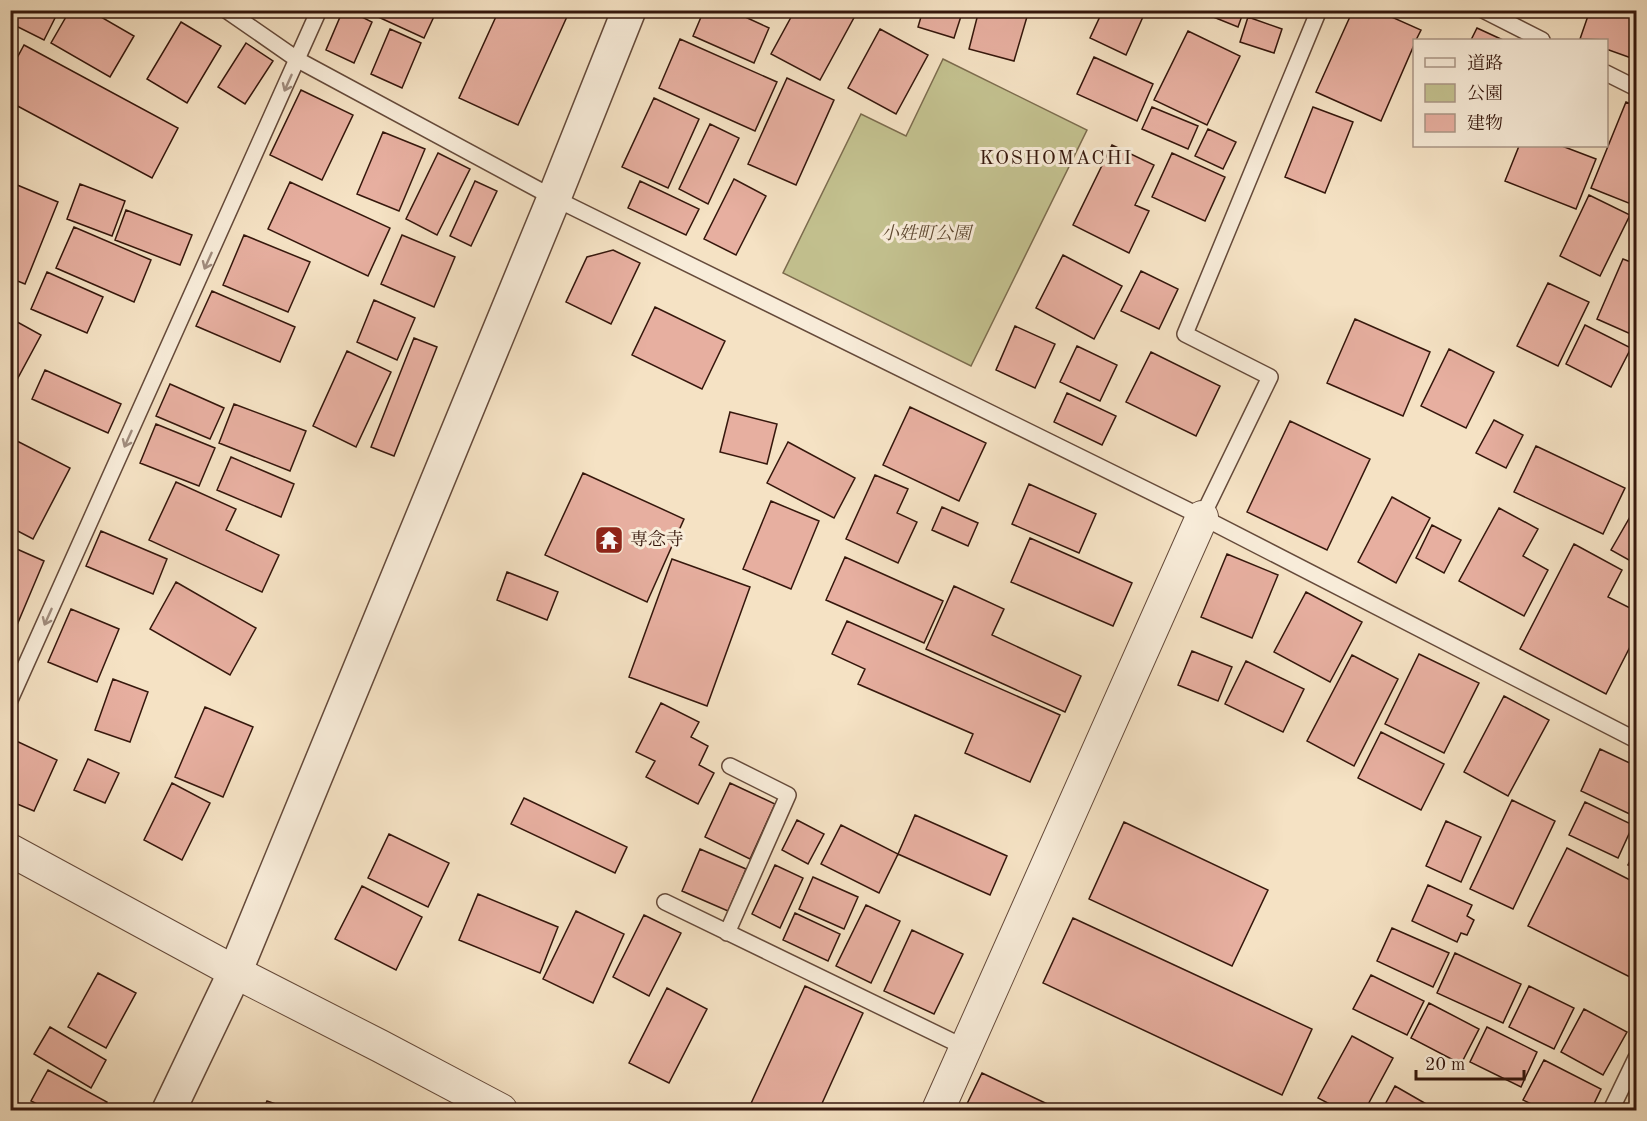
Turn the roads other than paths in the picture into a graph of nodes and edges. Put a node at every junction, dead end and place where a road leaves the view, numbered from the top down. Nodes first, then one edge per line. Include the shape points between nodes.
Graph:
1 (226, 10) edge
2 (320, 10) edge
3 (629, 10) edge
4 (1319, 10) edge
5 (1483, 10) edge
6 (1540, 39) edge
7 (298, 60) junction
8 (1608, 74) edge
9 (1636, 88) edge
10 (554, 198) junction
11 (1202, 517) junction
12 (10, 700) edge
13 (1636, 740) edge
14 (730, 766) dead end
15 (10, 850) edge
16 (664, 902) dead end
17 (727, 933) junction
18 (235, 972) junction
19 (966, 1048) junction
20 (1636, 1058) edge
21 (169, 1110) edge
22 (501, 1110) edge
23 (938, 1110) edge
24 (1611, 1110) edge

1 - 7 lane
2 - 7 lane
3 - 10 street
4 - 11 lane via 1185,334 1270,377
5 - 6 lane
7 - 10 lane
7 -> 12 lane
8 - 9 lane
10 - 11 lane
10 - 18 street
11 - 13 lane
11 - 19 street
14 - 17 lane via 788,795
15 - 18 street
16 - 17 lane
17 - 19 lane
18 - 21 street
18 - 22 street
19 - 23 street
20 - 24 lane

